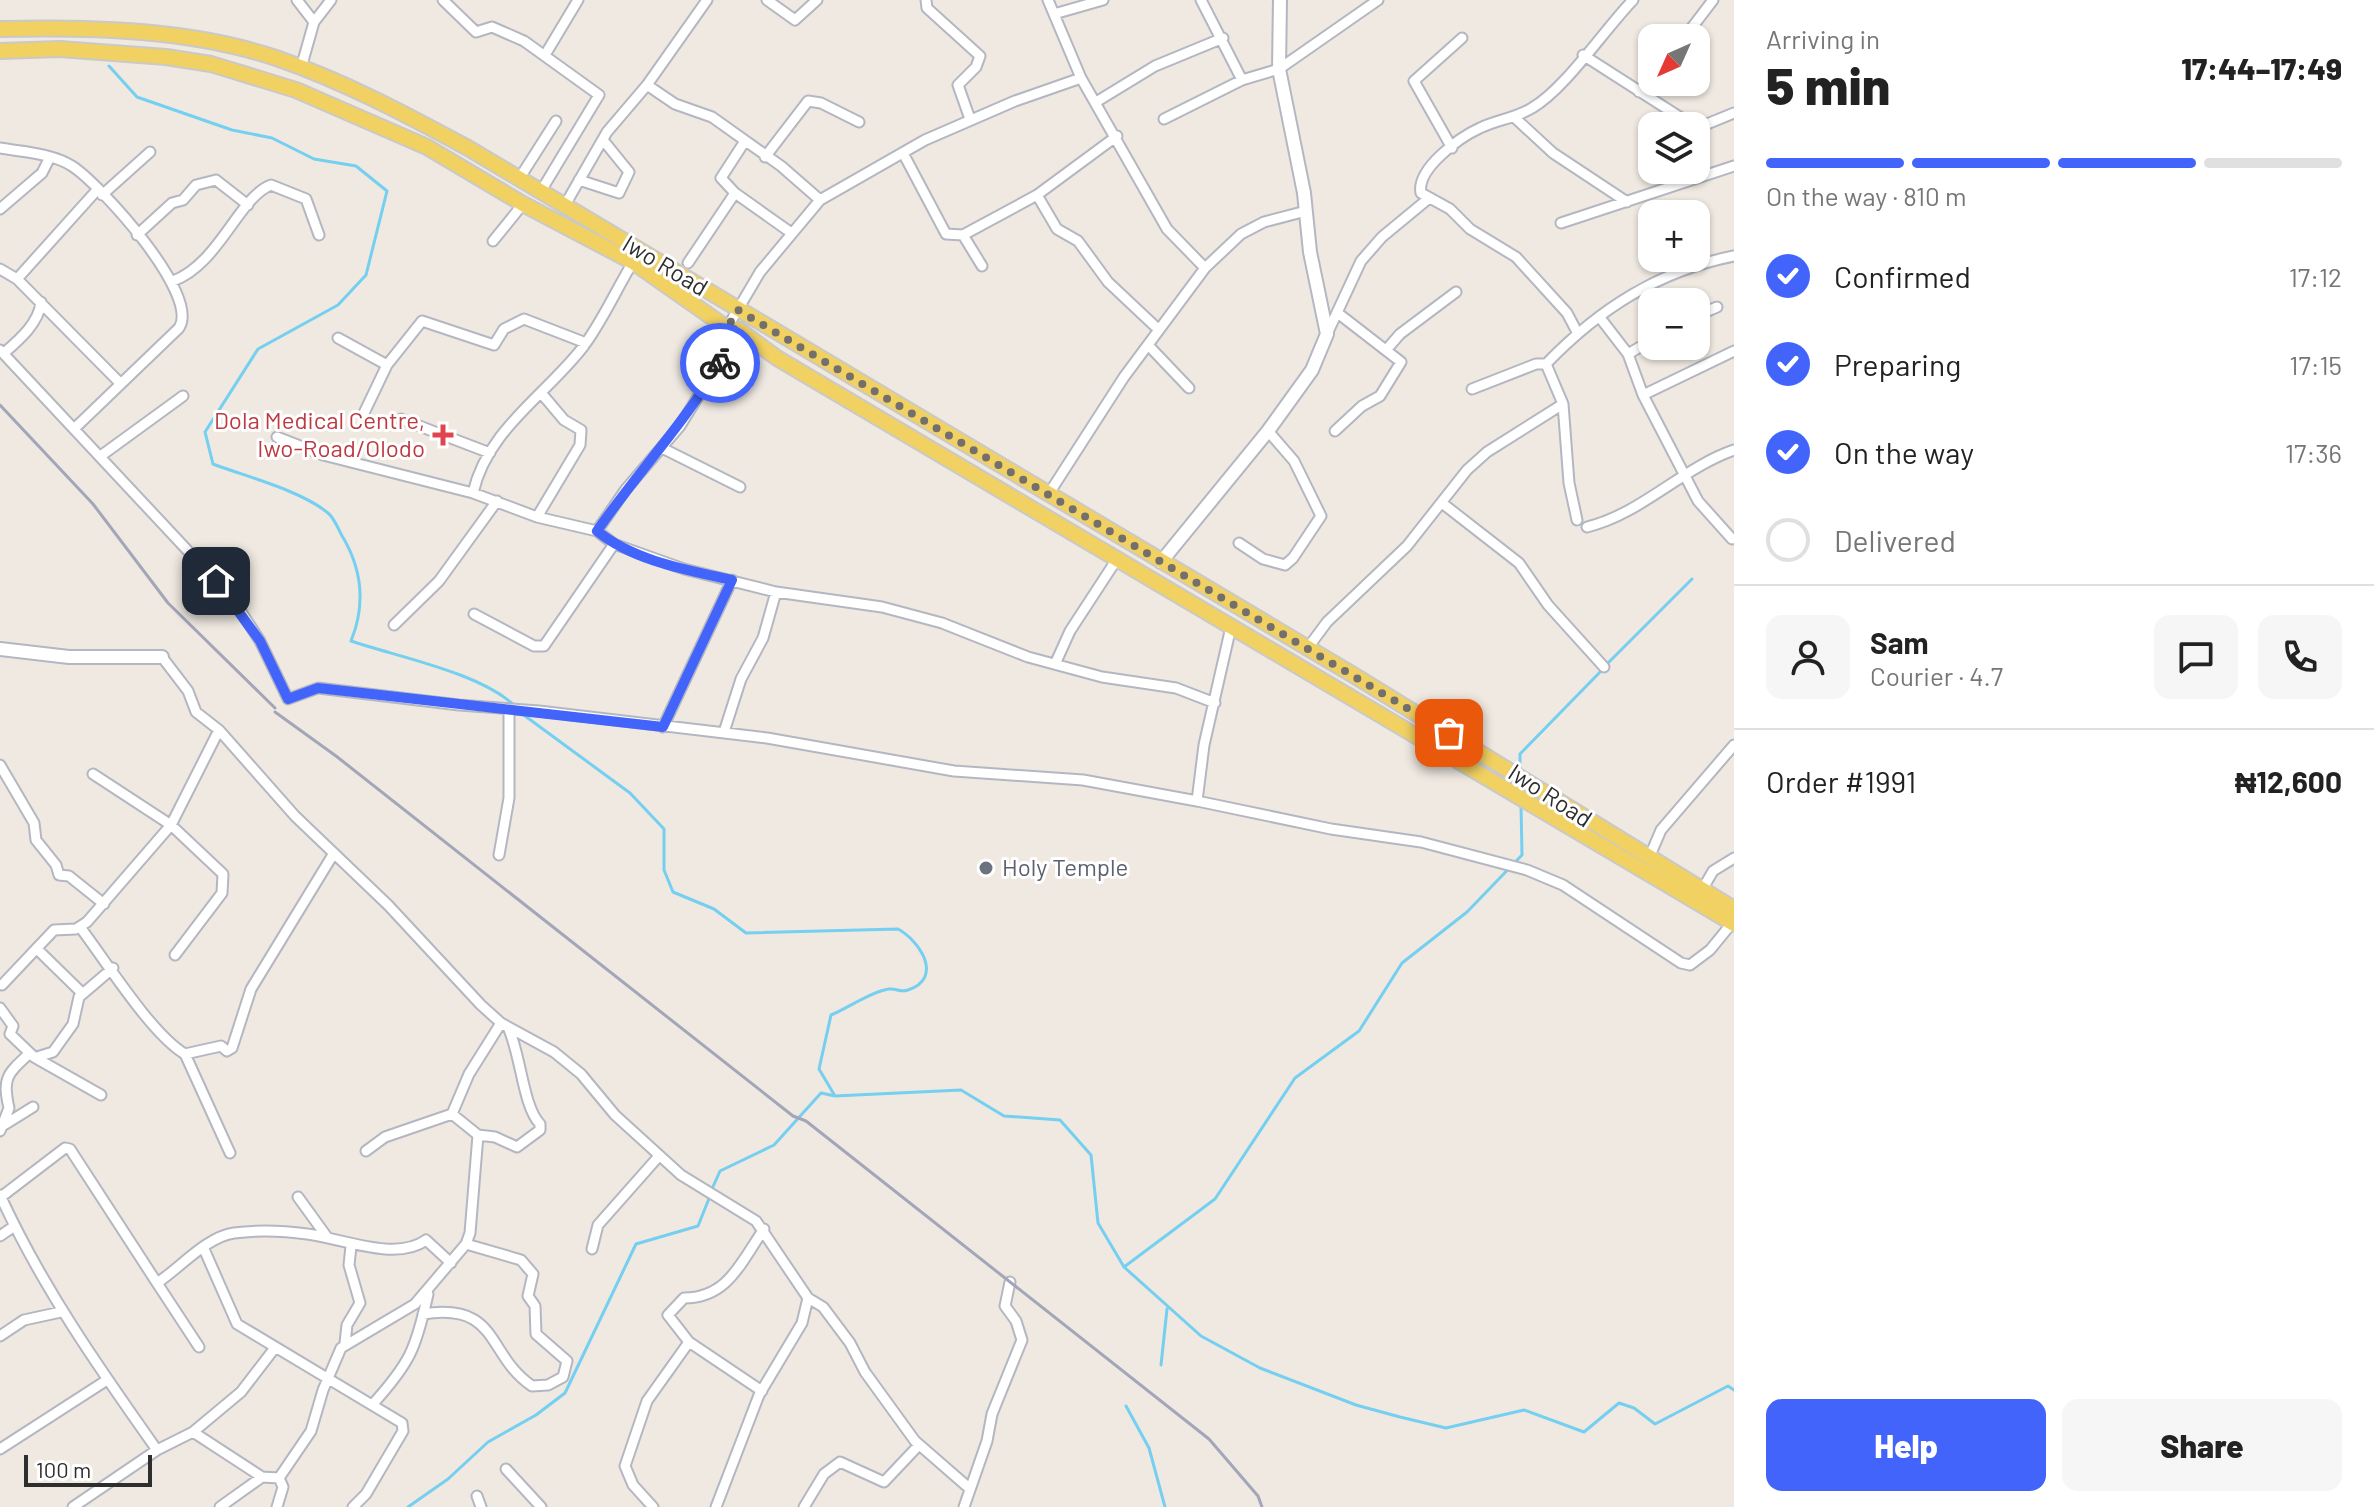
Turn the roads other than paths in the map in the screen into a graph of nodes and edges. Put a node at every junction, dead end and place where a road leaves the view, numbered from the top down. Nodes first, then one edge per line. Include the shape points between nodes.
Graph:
1 (297, 0) edge
2 (331, 0) edge
3 (443, 0) edge
4 (578, 0) edge
5 (707, 0) edge
6 (767, 0) edge
7 (817, 0) edge
8 (926, 0) edge
9 (1048, 0) edge
10 (1103, 0) edge
11 (1201, 0) edge
12 (1280, 0) edge
13 (1633, 0) edge
14 (1713, 0) edge
15 (1372, 2) edge
16 (1054, 14) junction
17 (314, 22) junction
18 (1695, 24) edge
19 (0, 29) edge
20 (1223, 38) junction
21 (1462, 38) dead end
22 (0, 51) edge
23 (545, 55) junction
24 (1583, 55) junction
25 (301, 68) junction
26 (1279, 69) junction
27 (1081, 78) junction
28 (1242, 80) junction
29 (647, 85) junction
30 (1638, 91) edge
31 (1646, 96) edge
32 (1096, 102) junction
33 (1734, 113) edge
34 (1514, 117) junction
35 (970, 119) junction
36 (1164, 119) dead end
37 (556, 121) dead end
38 (859, 122) dead end
39 (1117, 136) junction
40 (603, 140) junction
41 (745, 141) junction
42 (0, 148) edge
43 (1452, 148) junction
44 (150, 152) dead end
45 (903, 153) junction
46 (50, 157) junction
47 (765, 157) junction
48 (1734, 166) edge
49 (519, 179) junction
50 (579, 180) junction
51 (541, 191) junction
52 (99, 192) junction
53 (735, 193) junction
54 (1037, 195) junction
55 (1428, 199) junction
56 (820, 200) junction
57 (1627, 202) junction
58 (523, 204) junction
59 (248, 205) junction
60 (565, 205) junction
61 (0, 209) edge
62 (1306, 211) junction
63 (1561, 223) dead end
64 (790, 232) junction
65 (137, 235) junction
66 (319, 235) dead end
67 (963, 235) junction
68 (493, 241) dead end
69 (1734, 256) edge
70 (633, 262) junction
71 (688, 263) dead end
72 (982, 266) dead end
73 (1205, 268) junction
74 (0, 269) edge
75 (17, 279) junction
76 (173, 281) junction
77 (1456, 292) dead end
78 (41, 302) junction
79 (1717, 307) dead end
80 (738, 310) junction
81 (1710, 310) edge
82 (1339, 314) junction
83 (1601, 319) junction
84 (733, 329) junction
85 (1159, 330) junction
86 (1577, 332) junction
87 (1327, 334) junction
88 (338, 338) dead end
89 (586, 343) junction
90 (1148, 345) junction
91 (1638, 348) edge
92 (1387, 349) junction
93 (2, 351) edge
94 (1734, 351) edge
95 (1628, 354) junction
96 (1546, 364) junction
97 (387, 365) junction
98 (120, 383) junction
99 (1189, 388) dead end
100 (1472, 389) dead end
101 (542, 394) junction
102 (1643, 395) junction
103 (183, 396) dead end
104 (1563, 404) junction
105 (364, 413) dead end
106 (401, 419) dead end
107 (76, 427) junction
108 (1268, 431) junction
109 (1335, 431) dead end
110 (277, 437) dead end
111 (662, 448) junction
112 (1734, 450) edge
113 (490, 453) junction
114 (102, 455) junction
115 (1684, 473) junction
116 (740, 487) dead end
117 (473, 493) junction
118 (1048, 495) junction
119 (497, 501) junction
120 (1442, 503) junction
121 (537, 517) junction
122 (1577, 520) dead end
123 (1587, 527) dead end
124 (597, 531) junction
125 (1732, 539) dead end
126 (1239, 543) dead end
127 (614, 544) junction
128 (1117, 559) junction
129 (1161, 562) junction
130 (732, 580) junction
131 (776, 592) junction
132 (474, 614) dead end
133 (394, 625) dead end
134 (1231, 627) junction
135 (0, 649) edge
136 (1307, 649) junction
137 (162, 657) joint
138 (1056, 662) junction
139 (1604, 667) dead end
140 (1215, 703) junction
141 (510, 711) junction
142 (663, 727) junction
143 (219, 730) junction
144 (724, 732) junction
145 (1734, 745) edge
146 (0, 765) edge
147 (93, 774) dead end
148 (1530, 794) junction
149 (1197, 801) junction
150 (171, 825) junction
151 (334, 853) junction
152 (499, 855) dead end
153 (1649, 858) junction
154 (1734, 858) edge
155 (1702, 890) junction
156 (104, 904) junction
157 (1733, 919) edge
158 (80, 927) junction
159 (37, 949) junction
160 (175, 955) dead end
161 (113, 968) junction
162 (0, 973) edge
163 (13, 975) junction
164 (1, 987) edge
165 (82, 993) junction
166 (0, 1008) edge
167 (505, 1025) junction
168 (185, 1054) junction
169 (32, 1055) junction
170 (101, 1095) dead end
171 (33, 1107) dead end
172 (452, 1114) junction
173 (2, 1128) edge
174 (478, 1135) junction
175 (366, 1151) dead end
176 (230, 1153) dead end
177 (659, 1156) junction
178 (0, 1196) edge
179 (298, 1197) dead end
180 (13, 1227) junction
181 (764, 1229) junction
182 (0, 1236) edge
183 (327, 1237) junction
184 (466, 1244) junction
185 (351, 1246) junction
186 (204, 1249) junction
187 (592, 1249) dead end
188 (190, 1258) junction
189 (210, 1262) junction
190 (451, 1263) junction
191 (1010, 1282) dead end
192 (157, 1283) junction
193 (428, 1294) junction
194 (808, 1298) junction
195 (442, 1311) junction
196 (61, 1312) junction
197 (423, 1314) junction
198 (347, 1325) junction
199 (0, 1336) edge
200 (357, 1338) junction
201 (689, 1342) junction
202 (345, 1343) junction
203 (199, 1347) dead end
204 (274, 1349) junction
205 (327, 1378) junction
206 (107, 1380) junction
207 (762, 1391) junction
208 (372, 1405) junction
209 (193, 1432) junction
210 (919, 1445) junction
211 (0, 1449) edge
212 (157, 1450) junction
213 (506, 1469) dead end
214 (262, 1477) junction
215 (279, 1478) junction
216 (969, 1488) junction
217 (477, 1496) dead end
218 (717, 1506) edge
219 (73, 1507) edge
220 (220, 1507) edge
221 (277, 1507) edge
222 (353, 1507) edge
223 (481, 1507) edge
224 (541, 1507) edge
225 (653, 1507) edge
226 (804, 1507) edge
227 (964, 1507) edge

1 - 17 street
2 - 17 street
3 - 23 street via 476,32 492,27 505,31
4 - 23 street
5 - 29 street
6 - 7 street via 795,20
8 - 35 street via 927,8 980,56 958,85
9 - 16 street
10 - 16 street
11 - 20 street
12 - 26 street
13 - 24 street
14 - 18 street
15 - 26 street
16 - 27 street
17 - 25 street
19 - 25 main road, Iwo Road via 141,33 205,41
20 - 28 street
20 - 32 street via 1155,66
21 - 43 street via 1414,81
22 - 58 main road, Iwo Road via 124,52 211,64 296,90 427,147
23 - 51 street via 599,95
24 - 30 street
24 - 34 street via 1545,99
25 - 49 main road, Iwo Road via 398,110
26 - 28 street
26 - 62 street
27 - 32 street
27 - 35 street
28 - 36 street
29 - 40 street
29 - 41 street via 675,104 712,117
31 - 33 street via 1697,123 1720,122
32 - 39 street
34 - 43 street via 1472,132
34 - 57 street via 1553,153
35 - 45 street
37 - 49 street
38 - 47 street via 808,101
39 - 54 street
39 - 73 street via 1167,229
40 - 50 street
40 - 50 street via 629,172 623,190
41 - 47 street
41 - 53 street via 721,175
42 - 46 street
43 - 55 street via 1422,175 1421,193
44 - 52 street
45 - 56 street
45 - 67 street via 946,234
46 - 52 street via 72,166
46 - 61 street via 42,173
47 - 56 street
48 - 57 street
49 - 51 main road, Iwo Road
50 - 60 street
51 - 60 main road, Iwo Road
52 - 65 street
52 - 75 street
53 - 64 street
53 - 71 street
54 - 67 street
54 - 85 street via 1057,229 1082,245 1108,282
55 - 82 street via 1361,261
55 - 86 street via 1516,257 1567,313
56 - 64 street
57 - 63 street
58 - 68 street
58 - 70 main road, Iwo Road
59 - 65 street via 216,180 196,185
59 - 66 street via 266,186 289,192 310,203
59 - 76 street via 189,275
60 - 80 main road, Iwo Road
62 - 73 street via 1241,234
62 - 87 street
64 - 80 street
65 - 76 street
67 - 72 street
69 - 83 street via 1654,281 1627,294
70 - 84 main road, Iwo Road
70 - 89 street
73 - 85 street
74 - 75 street
75 - 78 street
76 - 98 street via 183,323
77 - 92 street
78 - 93 street via 23,337
78 - 98 street
79 - 81 street
80 - 84 street
80 - 118 main road, Iwo Road
82 - 87 street
82 - 92 street
83 - 86 street
83 - 95 street
84 - 111 street via 687,416
84 - 128 main road, Iwo Road
85 - 90 street
86 - 96 street
87 - 108 street via 1312,370
88 - 97 street
89 - 97 street via 524,319 504,329 494,345 422,321
89 - 101 street
90 - 99 street
90 - 118 street
91 - 95 street
92 - 109 street via 1401,362 1391,380 1380,396
93 - 107 street
94 - 102 street
95 - 102 street
96 - 100 street
96 - 104 street
97 - 105 street
98 - 107 street
101 - 113 street via 513,419
101 - 121 street via 564,420 581,430 580,445
102 - 115 street
103 - 114 street
104 - 120 street via 1487,452
104 - 122 street
106 - 113 street
107 - 114 street
108 - 126 street via 1294,461 1321,516 1285,565 1263,559
108 - 129 street
110 - 117 street via 323,455
111 - 116 street
111 - 124 street
112 - 115 street
113 - 117 street
114 - 141 street via 232,598 288,699 318,688
115 - 123 street
115 - 125 street via 1698,501
117 - 119 street
118 - 129 main road, Iwo Road
119 - 121 street
119 - 133 street via 439,581
120 - 136 street
120 - 139 street via 1519,563 1548,605
121 - 124 street
124 - 127 street
127 - 130 street
127 - 132 street via 544,646 534,646
128 - 134 main road, Iwo Road
128 - 138 street
129 - 136 main road, Iwo Road
130 - 131 street
130 - 142 street
131 - 138 street via 882,607
131 - 144 street
134 - 140 street
134 - 148 main road, Iwo Road via 1516,797
135 - 137 street via 69,657
136 - 148 main road, Iwo Road via 1519,775
137 - 143 street via 188,691 196,712
138 - 140 street via 1102,677 1176,688
140 - 149 street
141 - 142 street
141 - 152 street via 508,807
142 - 144 street
143 - 150 street
143 - 151 street
144 - 149 street via 954,771 1083,780
145 - 153 street via 1669,819
146 - 156 street via 59,875 69,876
147 - 150 street
148 - 153 main road, Iwo Road
148 - 157 main road, Iwo Road
149 - 157 street via 1421,842 1527,870 1563,885 1690,965 1710,950
150 - 156 street
150 - 160 street via 219,869 225,886
151 - 167 street
151 - 168 street via 251,989 232,1048
153 - 155 main road, Iwo Road
154 - 155 street via 1713,871
155 - 157 main road, Iwo Road
156 - 158 street
158 - 159 street via 54,930
158 - 161 street
159 - 163 street
159 - 165 street
161 - 165 street
161 - 168 street via 153,1023
162 - 163 street
162 - 164 street
163 - 164 street
165 - 169 street via 73,1024 53,1052 44,1058
166 - 169 street via 13,1026 10,1034
167 - 172 street via 469,1074
167 - 174 street via 521,1058 529,1111 540,1130 517,1147
167 - 177 street via 581,1074
168 - 176 street
169 - 170 street
169 - 173 street via 15,1067 4,1085 9,1105
171 - 173 street
172 - 174 street
172 - 175 street via 385,1137
174 - 184 street
177 - 181 street
177 - 187 street via 598,1225
178 - 180 street
178 - 192 street via 70,1149
179 - 183 street
180 - 182 street
180 - 196 street
181 - 194 street
181 - 201 street via 721,1288 703,1298 684,1298 670,1310 668,1318
183 - 185 street
183 - 186 street via 232,1233
184 - 190 street
184 - 195 street via 521,1260 531,1271 528,1296 535,1306 536,1334 567,1361 563,1377 532,1386 478,1322 458,1311
185 - 190 street via 417,1247 426,1240
185 - 198 street via 349,1265 360,1303
186 - 188 street
186 - 189 street
188 - 189 street
188 - 192 street
189 - 204 street via 237,1324
190 - 193 street
191 - 216 street via 1005,1306 1022,1340
192 - 203 street
193 - 195 street
193 - 197 street
193 - 200 street
194 - 207 street via 802,1323
194 - 210 street via 823,1307
195 - 197 street
196 - 199 street via 24,1320
196 - 206 street
197 - 208 street via 404,1370
198 - 200 street
198 - 202 street
200 - 202 street
201 - 207 street
201 - 225 street via 647,1401 626,1458 626,1474
202 - 205 street
204 - 205 street
204 - 209 street via 241,1392
205 - 208 street
205 - 215 street via 311,1431
206 - 211 street
206 - 212 street
207 - 218 street
208 - 222 street via 402,1423 403,1431
209 - 212 street
209 - 214 street
210 - 216 street
210 - 226 street via 884,1482 840,1462 824,1474
212 - 219 street
213 - 224 street
214 - 215 street
214 - 220 street
215 - 221 street via 283,1487
216 - 227 street
217 - 223 street

